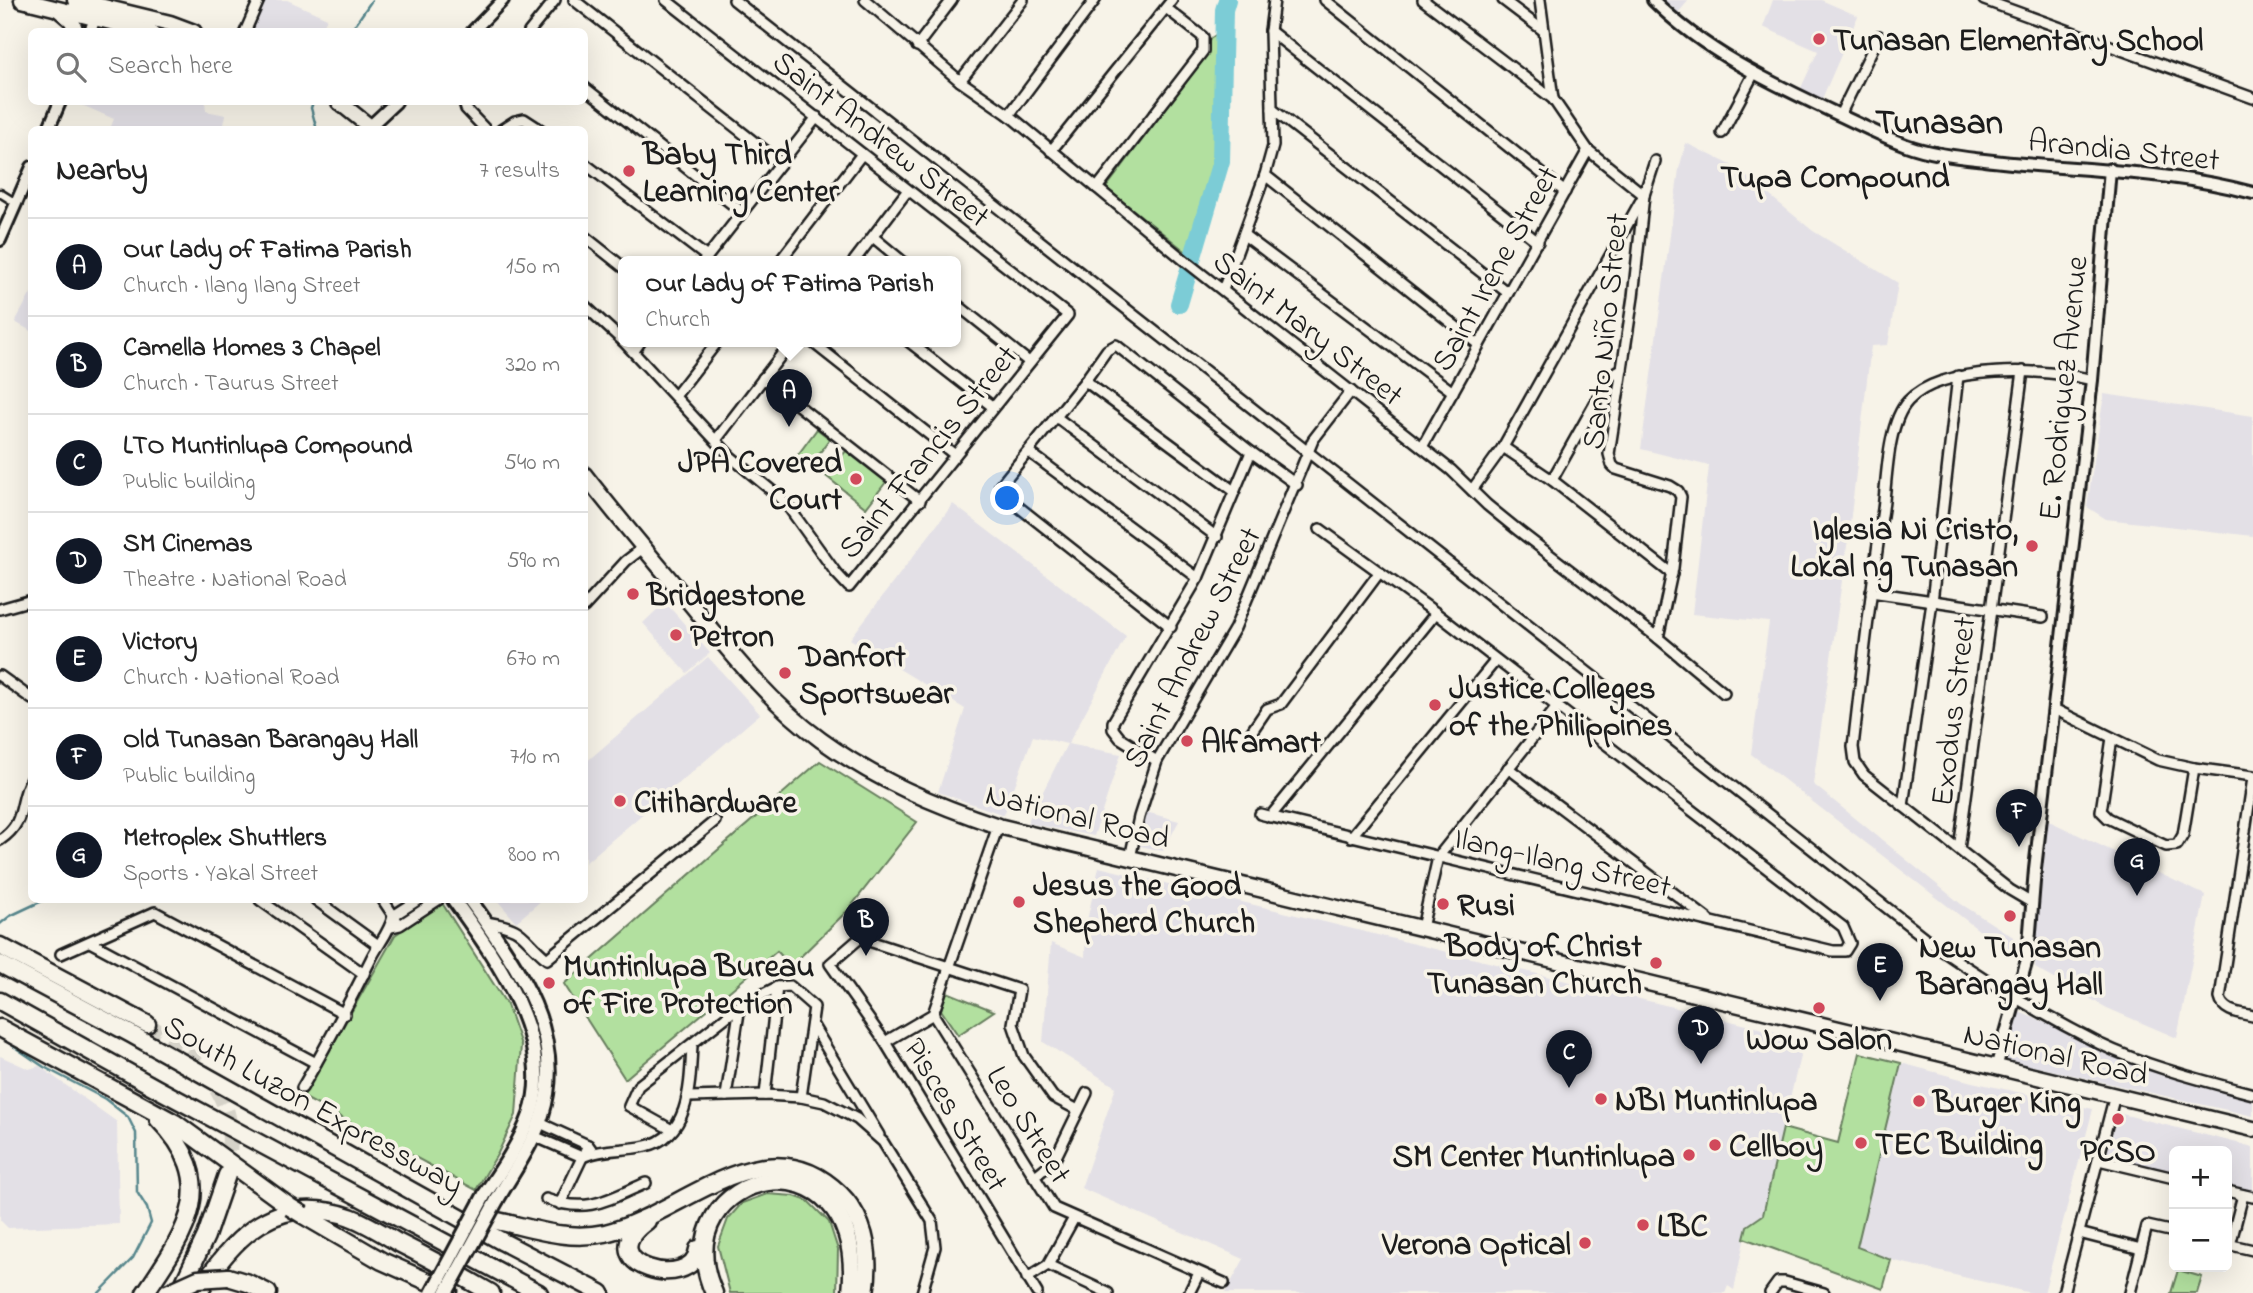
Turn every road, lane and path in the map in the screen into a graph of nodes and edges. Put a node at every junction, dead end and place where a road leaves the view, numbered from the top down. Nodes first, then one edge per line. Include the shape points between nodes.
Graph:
1 (22, 0) edge
2 (75, 0) edge
3 (260, 0) edge
4 (503, 0) edge
5 (555, 0) edge
6 (574, 0) edge
7 (666, 0) edge
8 (734, 0) edge
9 (952, 0) edge
10 (1023, 0) edge
11 (1095, 0) edge
12 (1274, 0) edge
13 (1325, 0) edge
14 (1423, 0) edge
15 (1503, 0) edge
16 (1539, 0) edge
17 (1653, 0) edge
18 (1984, 0) edge
19 (870, 1) edge
20 (1169, 4) edge
21 (58, 9) junction
22 (98, 14) edge
23 (132, 27) junction
24 (75, 28) edge
25 (127, 28) edge
26 (136, 28) edge
27 (183, 28) edge
28 (247, 28) edge
29 (476, 28) edge
30 (532, 28) edge
31 (1270, 31) junction
32 (1544, 31) junction
33 (1879, 36) dead end
34 (917, 47) junction
35 (1754, 73) junction
36 (960, 81) junction
37 (588, 90) edge
38 (2253, 98) edge
39 (1553, 99) junction
40 (59, 105) edge
41 (342, 105) edge
42 (393, 105) edge
43 (465, 105) edge
44 (1272, 109) junction
45 (1009, 115) junction
46 (1840, 115) junction
47 (817, 117) junction
48 (50, 126) edge
49 (366, 126) edge
50 (368, 126) edge
51 (482, 126) edge
52 (507, 126) edge
53 (535, 126) edge
54 (1722, 133) dead end
55 (1051, 150) junction
56 (1588, 150) junction
57 (862, 154) junction
58 (1655, 162) dead end
59 (781, 163) junction
60 (588, 166) edge
61 (2110, 169) junction
62 (1265, 175) junction
63 (28, 176) edge
64 (1097, 188) junction
65 (908, 190) junction
66 (1565, 192) junction
67 (0, 193) edge
68 (2253, 193) edge
69 (1644, 195) junction
70 (16, 202) junction
71 (742, 212) junction
72 (1244, 235) junction
73 (873, 237) junction
74 (588, 239) edge
75 (0, 240) edge
76 (1538, 242) junction
77 (702, 256) edge
78 (708, 256) edge
79 (784, 256) edge
80 (858, 256) edge
81 (896, 256) edge
82 (618, 263) edge
83 (1223, 290) junction
84 (1508, 293) junction
85 (961, 308) edge
86 (588, 309) edge
87 (1068, 315) joint
88 (618, 336) edge
89 (1479, 345) junction
90 (630, 347) edge
91 (637, 347) edge
92 (713, 347) edge
93 (787, 347) edge
94 (819, 347) edge
95 (916, 347) edge
96 (634, 351) junction
97 (1029, 362) junction
98 (1622, 369) junction
99 (2023, 371) junction
100 (1958, 376) junction
101 (764, 378) junction
102 (2092, 380) junction
103 (1085, 381) junction
104 (1351, 391) junction
105 (1453, 392) junction
106 (676, 395) junction
107 (993, 407) junction
108 (1056, 417) junction
109 (716, 440) junction
110 (1422, 447) junction
111 (1503, 447) junction
112 (1029, 452) junction
113 (1251, 452) junction
114 (955, 454) junction
115 (1309, 454) junction
116 (588, 479) edge
117 (1552, 480) junction
118 (1000, 485) dead end
119 (1297, 485) junction
120 (1472, 490) junction
121 (1234, 491) junction
122 (920, 501) junction
123 (1015, 504) dead end
124 (1320, 528) dead end
125 (1217, 537) junction
126 (643, 548) junction
127 (1379, 573) junction
128 (1672, 574) junction
129 (1198, 578) junction
130 (1871, 592) junction
131 (28, 601) edge
132 (1932, 602) junction
133 (588, 603) edge
134 (0, 609) edge
135 (1990, 610) junction
136 (1436, 613) junction
137 (2043, 617) dead end
138 (1171, 627) junction
139 (1658, 638) junction
140 (1496, 660) junction
141 (0, 676) edge
142 (1724, 693) dead end
143 (28, 696) edge
144 (1557, 707) junction
145 (2053, 709) junction
146 (1250, 734) dead end
147 (2112, 738) junction
148 (1157, 761) junction
149 (1508, 768) junction
150 (2194, 768) junction
151 (2253, 777) edge
152 (28, 785) edge
153 (1903, 806) junction
154 (715, 821) dead end
155 (998, 826) junction
156 (1351, 836) junction
157 (0, 840) edge
158 (1959, 849) junction
159 (1437, 857) junction
160 (1130, 858) junction
161 (1674, 893) junction
162 (264, 903) edge
163 (320, 903) edge
164 (385, 903) edge
165 (413, 903) edge
166 (434, 903) edge
167 (456, 903) edge
168 (472, 903) edge
169 (2032, 903) junction
170 (1665, 910) junction
171 (393, 916) junction
172 (486, 922) junction
173 (1714, 923) junction
174 (395, 926) junction
175 (1422, 928) junction
176 (90, 942) junction
177 (378, 944) junction
178 (0, 946) edge
179 (61, 954) dead end
180 (0, 964) edge
181 (951, 966) junction
182 (364, 974) junction
183 (777, 987) junction
184 (2018, 998) junction
185 (0, 1001) edge
186 (740, 1006) junction
187 (345, 1014) junction
188 (933, 1014) junction
189 (2253, 1016) edge
190 (812, 1023) junction
191 (147, 1024) tunnel mouth
192 (0, 1028) edge
193 (885, 1042) junction
194 (692, 1045) junction
195 (316, 1063) junction
196 (1996, 1068) junction
197 (302, 1088) dead end
198 (1087, 1093) dead end
199 (2253, 1094) edge
200 (765, 1095) junction
201 (2115, 1095) junction
202 (726, 1096) junction
203 (689, 1097) junction
204 (801, 1097) junction
205 (144, 1105) junction
206 (1077, 1110) junction
207 (540, 1123) junction
208 (2253, 1129) edge
209 (673, 1130) junction
210 (534, 1136) junction
211 (883, 1142) junction
212 (590, 1148) junction
213 (582, 1157) junction
214 (2099, 1160) junction
215 (227, 1175) tunnel mouth
216 (1034, 1177) junction
217 (2169, 1177) edge
218 (646, 1183) dead end
219 (2248, 1196) edge
220 (491, 1197) junction
221 (546, 1199) dead end
222 (728, 1199) junction
223 (560, 1204) junction
224 (669, 1206) junction
225 (453, 1214) junction
226 (1074, 1218) junction
227 (2169, 1231) edge
228 (2079, 1233) junction
229 (2232, 1234) edge
230 (2232, 1245) edge
231 (2141, 1249) junction
232 (2253, 1250) edge
233 (1048, 1265) junction
234 (1199, 1273) junction
235 (1027, 1278) junction
236 (1224, 1283) dead end
237 (1771, 1290) edge
238 (145, 1293) edge
239 (167, 1293) edge
240 (179, 1293) edge
241 (198, 1293) edge
242 (268, 1293) edge
243 (432, 1293) edge
244 (446, 1293) edge
245 (453, 1293) edge
246 (491, 1293) edge
247 (539, 1293) edge
248 (601, 1293) edge
249 (714, 1293) edge
250 (851, 1293) edge
251 (865, 1293) edge
252 (922, 1293) edge
253 (1037, 1293) edge
254 (1108, 1293) edge
255 (1189, 1293) edge
256 (1823, 1293) edge
257 (2063, 1293) edge
258 (2130, 1293) edge

1 - 21 highway
2 - 22 highway
3 - 28 street
4 - 29 street
5 - 30 street
6 - 59 street
7 - 47 street, Saint Andrew Street
8 - 115 street
9 - 34 street
10 - 36 street
11 - 45 street
12 - 31 street
13 - 66 street
14 - 39 street, Santo Niño Street
15 - 32 street
16 - 32 street
17 - 35 street, Arandia Street via 1698,38
18 - 38 street
19 - 34 street, Saint Mary Street
20 - 55 street
20 - 64 street via 1203,37 1203,51
21 - 22 highway
21 - 24 highway
22 - 23 highway
22 - 27 highway
23 - 25 highway
23 - 26 highway
31 - 44 street
31 - 76 street
32 - 39 street
33 - 46 street
34 - 36 street, Saint Mary Street
35 - 46 street, Arandia Street
35 - 54 street
36 - 45 street, Saint Mary Street
37 - 71 street
39 - 56 street, Santo Niño Street
40 - 48 street
41 - 49 highway
42 - 50 street
43 - 51 street
44 - 62 street via 1273,146
44 - 84 street
45 - 55 street, Saint Mary Street
46 - 61 street, Arandia Street via 1926,150 1985,160
47 - 57 street, Saint Andrew Street
47 - 59 street
52 - 53 street via 524,119
55 - 64 street, Saint Mary Street
56 - 66 street, Saint Irene Street
56 - 69 street, Santo Niño Street
57 - 65 street, Saint Andrew Street
57 - 79 street
58 - 69 street
59 - 71 street
60 - 77 street
61 - 68 street, Arandia Street
61 - 102 street, E. Rodriguez Avenue
62 - 72 street
62 - 89 street
63 - 70 street
64 - 83 street, Saint Mary Street
65 - 73 street
65 - 87 street, Saint Andrew Street
66 - 76 street, Saint Irene Street
67 - 70 street
69 - 98 street, Santo Niño Street
69 - 111 street
70 - 75 street
71 - 78 street
72 - 83 street
72 - 105 street
73 - 80 street
73 - 81 street
74 - 82 street
76 - 84 street, Saint Irene Street
83 - 104 street, Saint Mary Street
84 - 89 street, Saint Irene Street
85 - 97 street
86 - 88 street, Saint Francis Street
87 - 97 street, Saint Francis Street
89 - 105 street, Saint Irene Street
90 - 96 street, Saint Francis Street
91 - 96 street
92 - 106 street
93 - 101 street
94 - 114 street
95 - 107 street
96 - 106 street, Saint Francis Street
97 - 107 street, Saint Francis Street
98 - 117 street via 1611,375
98 - 128 street, Santo Niño Street via 1610,460 1621,471 1679,493
99 - 100 street
99 - 102 street
99 - 135 street, Exodus Street
100 - 130 street via 1916,394 1899,415
100 - 132 street
101 - 109 street
101 - 122 street
102 - 145 street, E. Rodriguez Avenue
103 - 108 street
103 - 113 street via 1107,350 1116,345
103 - 121 street
104 - 110 street, Saint Mary Street
104 - 115 street, Saint Andrew Street via 1313,440
105 - 110 street, Saint Irene Street
106 - 109 street, Saint Francis Street
107 - 114 street, Saint Francis Street
108 - 112 street
108 - 125 street
109 - 122 street, Saint Francis Street via 790,509 849,587
110 - 120 street, Saint Mary Street
111 - 117 street
111 - 120 street
112 - 118 street
112 - 129 street
113 - 119 street
113 - 121 street
114 - 122 street, Saint Francis Street
115 - 119 street, Saint Andrew Street
115 - 184 street via 1934,945
116 - 126 highway, National Road
117 - 128 street
119 - 148 street, Saint Andrew Street via 1235,628
120 - 139 street, Saint Mary Street
121 - 125 street
123 - 138 street
124 - 127 street
125 - 129 street
126 - 133 street
126 - 155 highway, National Road via 762,687 819,739 899,788
127 - 136 street
127 - 146 street via 1281,704 1267,709
128 - 139 street, Santo Niño Street
129 - 138 street
130 - 132 street
130 - 153 street via 1853,755 1864,775
131 - 134 street
132 - 135 street
132 - 153 street
135 - 137 street
135 - 158 street, Exodus Street
136 - 140 street
136 - 156 street, Ilang-Ilang Street via 1265,816
138 - 148 street via 1112,729
139 - 142 street, Saint Mary Street
140 - 144 street
140 - 156 street
141 - 143 street
144 - 149 street
144 - 173 street, Ilang-Ilang Street via 1843,927 1850,943 1845,951 1833,951
145 - 147 street
145 - 169 street, E. Rodriguez Avenue
147 - 150 street via 2158,760
147 - 150 street via 2101,811 2166,846 2177,845 2183,835
148 - 160 street, Saint Andrew Street
149 - 159 street
149 - 161 street
150 - 151 street
151 - 189 street via 2220,998 2226,1008
152 - 157 street via 18,824
153 - 158 street
154 - 172 street via 549,958 524,934
155 - 160 highway, National Road
155 - 181 street
156 - 159 street, Ilang-Ilang Street
158 - 169 street
159 - 170 street, Ilang-Ilang Street
159 - 175 street
160 - 175 highway, National Road
161 - 170 street
161 - 173 street
162 - 182 street
163 - 177 street
164 - 171 street
165 - 171 street
166 - 174 street
167 - 220 main road via 517,999 534,1054 536,1080 530,1114
168 - 172 main road
169 - 184 street, E. Rodriguez Avenue via 2028,956
170 - 173 street, Ilang-Ilang Street
171 - 174 street
172 - 207 main road via 530,991 543,1023 549,1080
174 - 177 street
175 - 196 highway, National Road
176 - 179 street
176 - 187 street via 155,912
176 - 195 street
177 - 182 street
178 - 191 highway
180 - 225 highway, South Luzon Expressway
181 - 188 street
181 - 193 street, Pisces Street via 860,938 830,964
181 - 206 street via 1019,990 1013,1024 1024,1056 1053,1097
182 - 187 street
183 - 186 street
183 - 190 street via 790,986 814,1007
183 - 200 street
184 - 196 street, E. Rodriguez Avenue
184 - 199 street via 2102,1045
185 - 247 highway, South Luzon Expressway
186 - 194 street
186 - 202 street
187 - 195 street
188 - 193 street
188 - 216 street, Leo Street
190 - 204 street
190 - 211 street
192 - 205 highway
193 - 235 street, Pisces Street
194 - 203 street
194 - 209 street via 638,1086 629,1106
195 - 197 street
196 - 201 highway, National Road
198 - 206 street
200 - 202 street
200 - 204 street
201 - 208 highway, National Road
201 - 214 street
202 - 203 street
203 - 209 street
204 - 211 street via 824,1102 857,1119
205 - 238 highway via 182,1148 192,1191 182,1235
205 - 245 highway via 189,1132 296,1211 382,1261
206 - 216 street via 1054,1161
207 - 210 main road
207 - 212 street
209 - 212 street via 648,1146
210 - 213 street
210 - 220 main road
211 - 252 street via 932,1221 935,1247
212 - 213 street
213 - 223 street
214 - 217 street
214 - 228 street
215 - 240 highway via 206,1236
216 - 226 street, Leo Street via 1054,1208
218 - 223 street via 592,1205
219 - 229 street
220 - 243 main road, bridge
220 - 244 main road, bridge
221 - 223 street
222 - 224 highway via 704,1220 691,1273 676,1282 658,1284 638,1273 628,1248 636,1231
222 - 249 highway via 715,1217 705,1245
222 - 250 highway via 744,1188 771,1181 794,1183 818,1193 837,1212 847,1231 853,1266
224 - 225 highway via 617,1229 576,1236
224 - 251 highway via 760,1166 781,1165 808,1172 842,1195 860,1222 868,1259
225 - 248 highway, South Luzon Expressway
226 - 233 street
226 - 234 street, Leo Street
227 - 231 street via 2147,1226
228 - 231 street
228 - 257 street
230 - 232 street
231 - 258 street
233 - 235 street
233 - 254 street
234 - 236 street, Leo Street
234 - 255 street
235 - 253 street, Pisces Street
237 - 256 street via 1785,1282
239 - 242 highway, bridge via 198,1279 228,1277
241 - 246 highway via 225,1254 251,1228 284,1213 314,1210 358,1221

